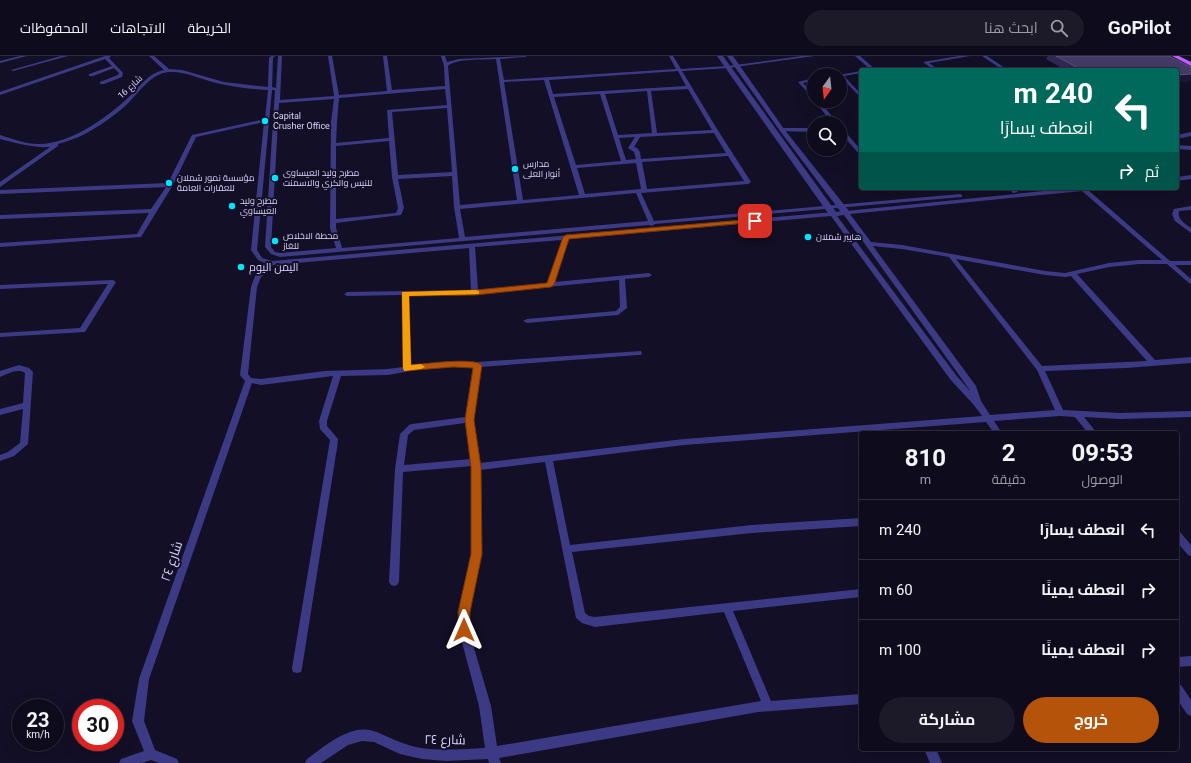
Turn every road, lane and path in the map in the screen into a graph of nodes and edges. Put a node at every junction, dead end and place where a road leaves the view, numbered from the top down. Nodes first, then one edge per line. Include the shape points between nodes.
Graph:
1 (25, 56) edge
2 (66, 56) edge
3 (151, 56) edge
4 (273, 56) edge
5 (280, 56) edge
6 (330, 56) edge
7 (385, 56) edge
8 (443, 56) edge
9 (525, 56) edge
10 (671, 56) edge
11 (720, 56) edge
12 (730, 56) edge
13 (774, 56) edge
14 (812, 56) edge
15 (857, 56) edge
16 (968, 56) edge
17 (984, 56) edge
18 (107, 57) edge
19 (498, 58) junction
20 (1174, 58) edge
21 (778, 60) junction
22 (0, 62) edge
23 (1190, 63) edge
24 (116, 66) junction
25 (446, 66) junction
26 (738, 66) junction
27 (728, 67) junction
28 (872, 68) edge
29 (934, 68) edge
30 (1003, 68) edge
31 (680, 69) junction
32 (1191, 69) edge
33 (13, 70) dead end
34 (167, 70) junction
35 (859, 72) edge
36 (847, 74) edge
37 (91, 75) dead end
38 (546, 78) junction
39 (807, 80) edge
40 (503, 81) junction
41 (847, 82) edge
42 (102, 83) dead end
43 (690, 87) junction
44 (270, 88) junction
45 (448, 88) junction
46 (278, 89) junction
47 (649, 90) junction
48 (807, 90) edge
49 (390, 92) junction
50 (602, 93) junction
51 (0, 94) edge
52 (859, 95) edge
53 (551, 96) junction
54 (337, 97) junction
55 (277, 102) junction
56 (449, 106) junction
57 (822, 108) edge
58 (829, 116) edge
59 (267, 120) junction
60 (782, 130) junction
61 (807, 130) edge
62 (715, 131) junction
63 (1191, 134) edge
64 (655, 135) junction
65 (638, 136) junction
66 (0, 137) edge
67 (616, 137) junction
68 (1179, 137) edge
69 (847, 138) edge
70 (391, 139) junction
71 (58, 143) junction
72 (334, 145) junction
73 (1179, 147) edge
74 (1191, 148) edge
75 (859, 151) edge
76 (730, 154) junction
77 (624, 162) junction
78 (639, 162) junction
79 (573, 167) junction
80 (1191, 172) edge
81 (455, 174) junction
82 (1179, 174) edge
83 (395, 177) junction
84 (1191, 177) edge
85 (1179, 178) edge
86 (0, 185) edge
87 (170, 185) junction
88 (1013, 190) edge
89 (1073, 190) edge
90 (1084, 190) edge
91 (641, 191) junction
92 (0, 192) edge
93 (582, 196) junction
94 (520, 201) junction
95 (841, 206) junction
96 (457, 207) junction
97 (1191, 208) edge
98 (152, 211) junction
99 (831, 211) junction
100 (846, 213) junction
101 (0, 217) edge
102 (333, 221) junction
103 (652, 224) junction
104 (1191, 230) edge
105 (566, 237) junction
106 (462, 240) junction
107 (0, 244) edge
108 (868, 244) junction
109 (472, 246) junction
110 (340, 250) junction
111 (950, 255) junction
112 (1168, 262) junction
113 (271, 263) junction
114 (1191, 263) edge
115 (1073, 274) junction
116 (649, 275) dead end
117 (622, 278) junction
118 (1191, 282) edge
119 (551, 285) junction
120 (0, 287) edge
121 (476, 292) junction
122 (347, 294) dead end
123 (405, 294) junction
124 (527, 321) dead end
125 (0, 335) edge
126 (638, 353) dead end
127 (1191, 360) edge
128 (1153, 363) junction
129 (477, 365) junction
130 (407, 368) junction
131 (1040, 369) junction
132 (0, 374) edge
133 (338, 374) junction
134 (249, 380) junction
135 (977, 402) junction
136 (27, 405) junction
137 (0, 412) edge
138 (1060, 413) junction
139 (1077, 414) junction
140 (1191, 414) edge
141 (989, 419) junction
142 (469, 420) junction
143 (888, 430) edge
144 (871, 431) edge
145 (997, 431) edge
146 (1091, 431) edge
147 (859, 432) edge
148 (0, 458) edge
149 (548, 458) junction
150 (476, 464) junction
151 (400, 469) junction
152 (859, 522) edge
153 (1179, 537) edge
154 (567, 550) junction
155 (1191, 552) edge
156 (394, 582) dead end
157 (859, 593) edge
158 (727, 608) junction
159 (1191, 661) edge
160 (1179, 662) edge
161 (297, 668) dead end
162 (1179, 692) edge
163 (859, 699) edge
164 (768, 706) junction
165 (1191, 710) edge
166 (931, 751) edge
167 (151, 754) junction
168 (493, 758) edge
169 (125, 763) edge
170 (173, 763) edge
171 (311, 763) edge
172 (936, 763) edge

1 - 22 street
2 - 33 street
3 - 34 street
4 - 44 street
5 - 46 street
6 - 54 street
7 - 49 street
8 - 25 street
9 - 19 street
10 - 31 street
11 - 27 street
12 - 26 street
13 - 21 street
14 - 21 street
15 - 28 street
16 - 29 street via 925,62
17 - 30 street
18 - 24 street
18 - 51 street
19 - 25 street via 459,60
19 - 40 street
20 - 23 main road
20 - 32 main road
21 - 26 street
24 - 37 street
24 - 42 street via 121,73 120,76
25 - 45 street
26 - 27 street
26 - 60 street
27 - 31 street
27 - 99 street
31 - 38 street
31 - 43 street
34 - 44 street via 176,70 232,85
34 - 71 street, شارع 16 via 154,75 112,114
35 - 36 street
38 - 40 street
38 - 53 street
39 - 48 street via 800,82
40 - 94 street
41 - 52 street
43 - 47 street
43 - 62 street
44 - 46 street
44 - 59 street
45 - 49 street
45 - 56 street
46 - 55 street
47 - 50 street
47 - 64 street
49 - 54 street
50 - 53 street
50 - 67 street
53 - 79 street
54 - 55 street
54 - 72 street
55 - 110 street via 268,247 273,253 280,255
56 - 70 street via 389,111
56 - 81 street
57 - 58 street
59 - 87 street via 194,136
59 - 113 street via 254,250 260,259
60 - 61 street
60 - 95 street
62 - 64 street
62 - 76 street
63 - 68 street
64 - 65 street
65 - 67 street
65 - 78 street via 631,148 635,149
66 - 71 street, شارع 16 via 38,146
67 - 77 street
69 - 75 street
70 - 72 street
70 - 83 street
71 - 86 street
72 - 102 street
73 - 74 street
76 - 78 street
76 - 91 street via 748,182
77 - 78 street
77 - 79 street
78 - 91 street
79 - 93 street
80 - 82 street
81 - 83 street
81 - 96 street
83 - 102 street via 401,208 399,214
84 - 85 street
87 - 92 street
87 - 98 street
88 - 95 street
89 - 100 street
90 - 112 street
91 - 93 street
91 - 103 street
93 - 94 street
94 - 96 street
95 - 99 street
95 - 100 street
96 - 106 street
97 - 104 street via 1176,210 1175,214 1177,220
98 - 101 street
98 - 107 street via 139,236
99 - 100 street
99 - 103 street
99 - 105 street
99 - 135 street via 962,388
100 - 108 street
102 - 110 street
103 - 106 street
105 - 109 street
105 - 119 street
106 - 110 street
108 - 111 street
108 - 135 street via 973,388
109 - 113 street
109 - 121 street
111 - 115 street via 1045,273
111 - 131 street
112 - 114 street
112 - 115 street via 1109,265
112 - 118 street
113 - 134 street via 258,276 254,287 244,375
115 - 128 street
116 - 117 street
117 - 119 street
117 - 124 street via 624,308 618,313
119 - 121 street
120 - 125 street via 113,282 82,330
121 - 123 street
122 - 123 street
123 - 130 street
126 - 129 street
127 - 128 street
128 - 131 street
129 - 130 street via 453,364
129 - 142 street
130 - 133 street via 388,372
131 - 138 street
132 - 136 street via 19,368 27,369
133 - 134 street via 260,382
133 - 161 street via 323,421 323,427 334,439
134 - 167 street, شارع ٢٤ via 144,679 138,721
135 - 141 street
136 - 137 street
136 - 148 street via 24,444 11,454
138 - 139 street
138 - 141 street
139 - 140 street
139 - 146 street
141 - 143 street
141 - 145 street
142 - 150 street
142 - 151 street via 412,426 404,434
143 - 144 street
147 - 149 street via 684,442
149 - 150 street
149 - 154 street
150 - 151 street
150 - 168 street via 476,554 464,612 464,630 485,706
151 - 156 street
152 - 154 street via 752,529
153 - 155 street
154 - 158 street via 580,615 586,620 595,622
157 - 158 street
158 - 164 street
159 - 160 street
162 - 165 street
163 - 164 street, شارع ٢٤
164 - 168 street, شارع ٢٤
166 - 172 street
167 - 169 street
167 - 170 street
168 - 171 street, شارع ٢٤ via 422,753 399,747 383,739 357,736

